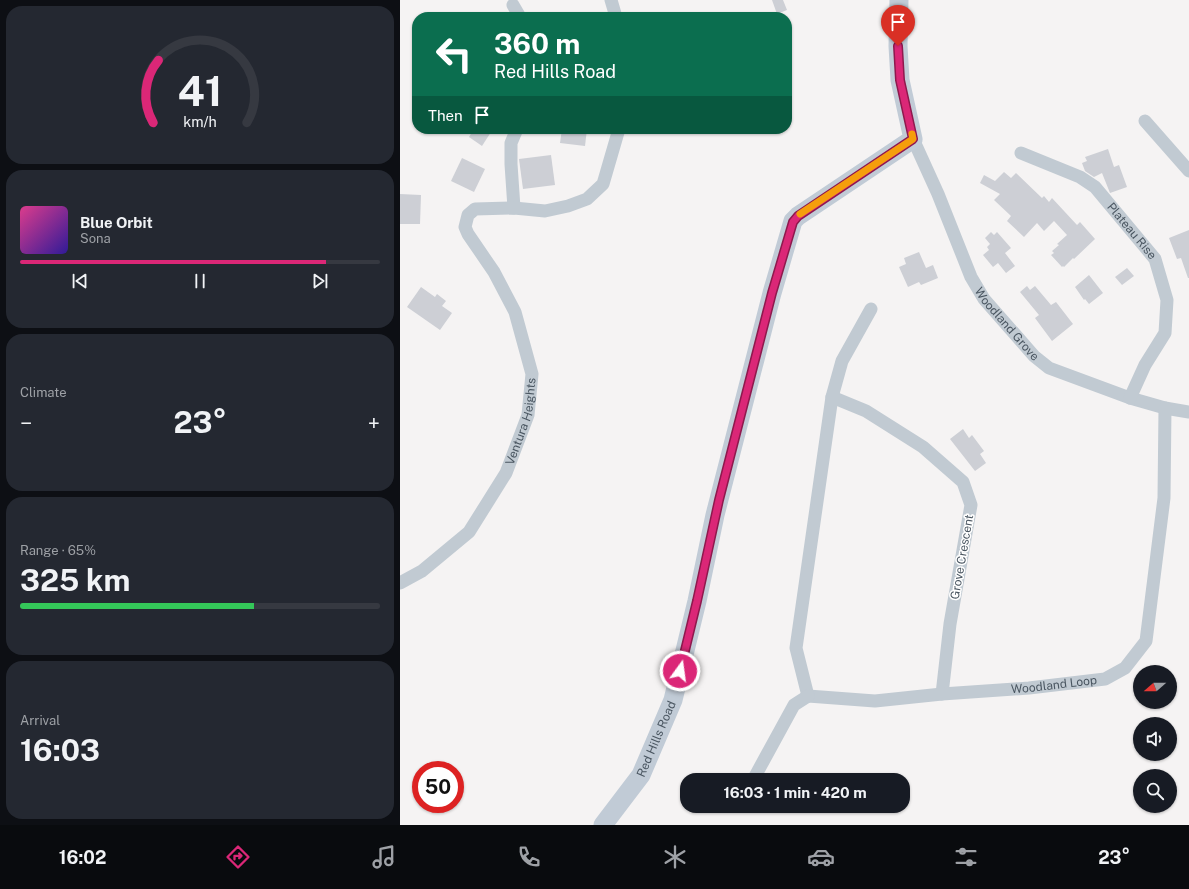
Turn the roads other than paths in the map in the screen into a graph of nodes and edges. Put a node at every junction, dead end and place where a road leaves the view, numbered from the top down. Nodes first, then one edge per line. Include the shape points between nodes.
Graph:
1 (611, 0) edge
2 (899, 0) edge
3 (513, 5) dead end
4 (517, 12) edge
5 (615, 12) edge
6 (1145, 121) dead end
7 (515, 134) edge
8 (618, 134) edge
9 (913, 139) junction
10 (1021, 153) dead end
11 (1189, 171) edge
12 (514, 208) junction
13 (871, 309) dead end
14 (832, 397) junction
15 (1130, 398) junction
16 (1164, 408) junction
17 (1189, 412) edge
18 (400, 583) edge
19 (942, 694) junction
20 (808, 696) junction
21 (757, 773) edge
22 (602, 825) edge

1 - 5 street
2 - 9 main road via 900,80
3 - 4 street
6 - 11 street
7 - 12 street via 511,164
8 - 12 street, Ventura Heights via 603,184 587,199 545,211
9 - 15 street, Woodland Grove via 971,276 984,299 1034,356 1049,368
9 - 22 main road, Red Hills Road via 798,216 793,222 717,507 673,700 641,775
10 - 15 street, Plateau Rise via 1080,177 1095,187 1155,259 1167,300 1165,333 1145,365
12 - 18 street, Ventura Heights via 474,209 468,215 465,227 494,272 515,312 532,374 528,415 506,473 469,532 422,572
13 - 14 street via 842,361
14 - 19 street, Grove Crescent via 866,411 923,447 963,482 972,505 950,624
14 - 20 street via 796,648
15 - 16 street, Woodland Grove
16 - 17 street, Woodland Grove
16 - 19 street, Woodland Loop via 1164,498 1146,641 1125,668 1105,679
19 - 20 street, Woodland Loop via 875,701
20 - 21 street via 794,705

